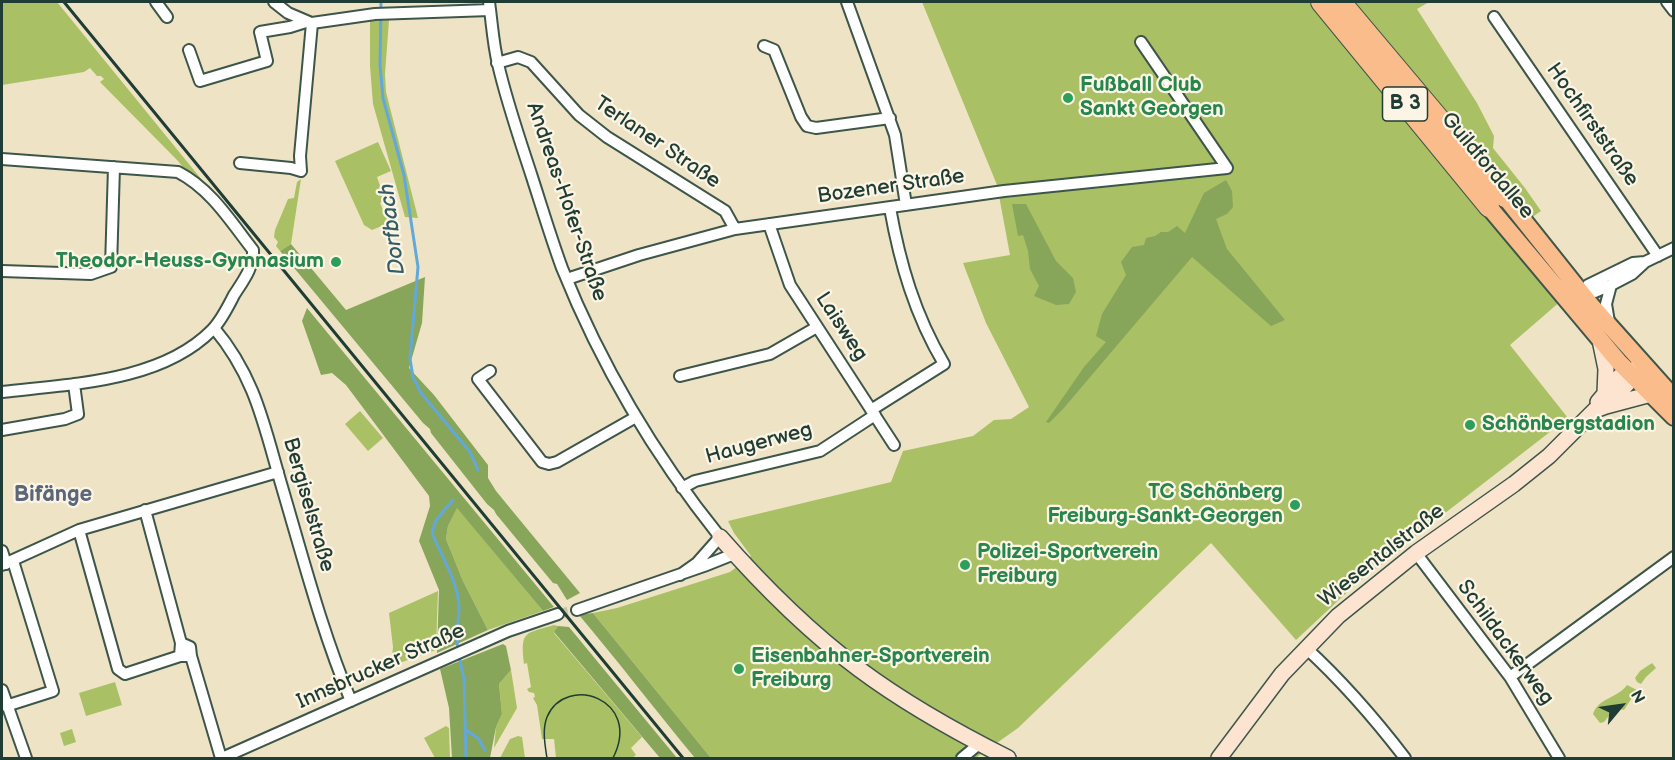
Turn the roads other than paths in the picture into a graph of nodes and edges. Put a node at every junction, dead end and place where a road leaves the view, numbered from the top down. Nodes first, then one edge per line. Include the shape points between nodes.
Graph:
1 (156, 2) edge
2 (274, 2) edge
3 (847, 2) edge
4 (1321, 2) edge
5 (1341, 2) edge
6 (1667, 2) edge
7 (489, 6) edge
8 (1674, 11) edge
9 (1494, 17) dead end
10 (167, 18) dead end
11 (309, 22) junction
12 (1142, 42) dead end
13 (764, 46) dead end
14 (189, 50) dead end
15 (497, 63) junction
16 (890, 118) junction
17 (2, 159) edge
18 (240, 163) dead end
19 (114, 167) junction
20 (1497, 202) junction
21 (906, 206) junction
22 (890, 208) junction
23 (769, 224) junction
24 (735, 229) junction
25 (1674, 248) edge
26 (1658, 256) junction
27 (1645, 262) junction
28 (2, 271) edge
29 (567, 279) junction
30 (1611, 285) junction
31 (1576, 300) junction
32 (817, 327) junction
33 (214, 328) junction
34 (1605, 334) junction
35 (1635, 368) junction
36 (490, 370) dead end
37 (680, 376) dead end
38 (74, 384) junction
39 (2, 392) edge
40 (1651, 394) junction
41 (1674, 398) edge
42 (1602, 403) junction
43 (873, 412) junction
44 (636, 417) junction
45 (1674, 417) edge
46 (2, 430) edge
47 (894, 446) dead end
48 (278, 472) junction
49 (682, 488) junction
50 (145, 510) junction
51 (79, 530) junction
52 (720, 537) junction
53 (2, 551) edge
54 (1416, 553) junction
55 (734, 554) junction
56 (1674, 556) edge
57 (7, 564) edge
58 (680, 575) junction
59 (577, 610) tunnel mouth
60 (558, 614) tunnel mouth
61 (1306, 648) junction
62 (186, 656) junction
63 (1510, 677) junction
64 (2, 690) edge
65 (351, 701) junction
66 (6, 706) junction
67 (979, 744) junction
68 (27, 759) edge
69 (221, 759) edge
70 (962, 759) edge
71 (1008, 759) edge
72 (1219, 759) edge
73 (1405, 759) edge
74 (1559, 759) edge

1 - 10 street
2 - 11 street
3 - 16 street
4 - 20 highway, Guildfordallee / B 3
5 - 20 highway, Guildfordallee / B 3
6 - 8 street
7 - 11 street
7 - 15 street, Andreas-Hofer-Straße
9 - 26 street, Hochfirststraße
11 - 14 street via 260,32 267,61 201,81
11 - 18 street via 301,171
12 - 21 street, Bozener Straße via 1227,168 1004,191
13 - 16 street via 774,50 807,126
15 - 24 street, Terlaner Straße via 518,57 531,62 579,115 725,211
15 - 29 street, Andreas-Hofer-Straße
16 - 21 street
17 - 19 street
19 - 28 street via 111,267 92,274
19 - 33 street via 178,172 210,196 253,250 254,259 247,275
20 - 31 main road, Guildfordallee / B 3
21 - 22 street, Bozener Straße
22 - 23 street, Bozener Straße
22 - 43 street, Haugerweg via 907,282 929,339 944,364
23 - 24 street, Bozener Straße
23 - 32 street, Laisweg via 790,285
24 - 29 street, Bozener Straße
25 - 26 street
26 - 27 street
27 - 30 street
27 - 31 street via 1634,263 1588,285
29 - 44 street, Andreas-Hofer-Straße via 598,349
30 - 31 street
30 - 34 street
31 - 34 main road, B 3
32 - 37 street via 770,354
32 - 43 street, Laisweg
33 - 38 street via 181,353 150,368
33 - 48 street, Bergiselstraße via 245,372
34 - 35 main road, B 3
34 - 42 main road
35 - 40 main road, B 3
35 - 41 main road, B 3
35 - 42 main road, Wiesentalstraße via 1627,384
36 - 44 street via 478,379 542,462 556,462
38 - 39 street
38 - 46 street via 78,414
40 - 42 main road
40 - 45 main road, B 3
42 - 54 main road, Wiesentalstraße via 1550,456
43 - 47 street, Laisweg
43 - 49 street, Haugerweg via 820,451 695,481
44 - 49 street, Andreas-Hofer-Straße
48 - 50 street
48 - 65 street, Bergiselstraße via 332,652
49 - 52 street, Andreas-Hofer-Straße
50 - 51 street
50 - 62 street via 180,643 190,647
51 - 57 street
51 - 62 street via 121,673
52 - 55 main road, Andreas-Hofer-Straße
52 - 58 street
53 - 57 street
54 - 61 main road, Wiesentalstraße
54 - 63 street, Schildackerweg
55 - 58 street
55 - 67 main road, Andreas-Hofer-Straße via 859,670
56 - 63 street
57 - 66 street via 53,692
58 - 59 street
60 - 65 street, Innsbrucker Straße via 508,631
61 - 72 main road, Wiesentalstraße via 1270,688
61 - 73 street via 1367,710
62 - 69 street
63 - 74 street, Schildackerweg
64 - 66 street
65 - 69 street, Innsbrucker Straße
66 - 68 street
67 - 70 street
67 - 71 main road, Andreas-Hofer-Straße

